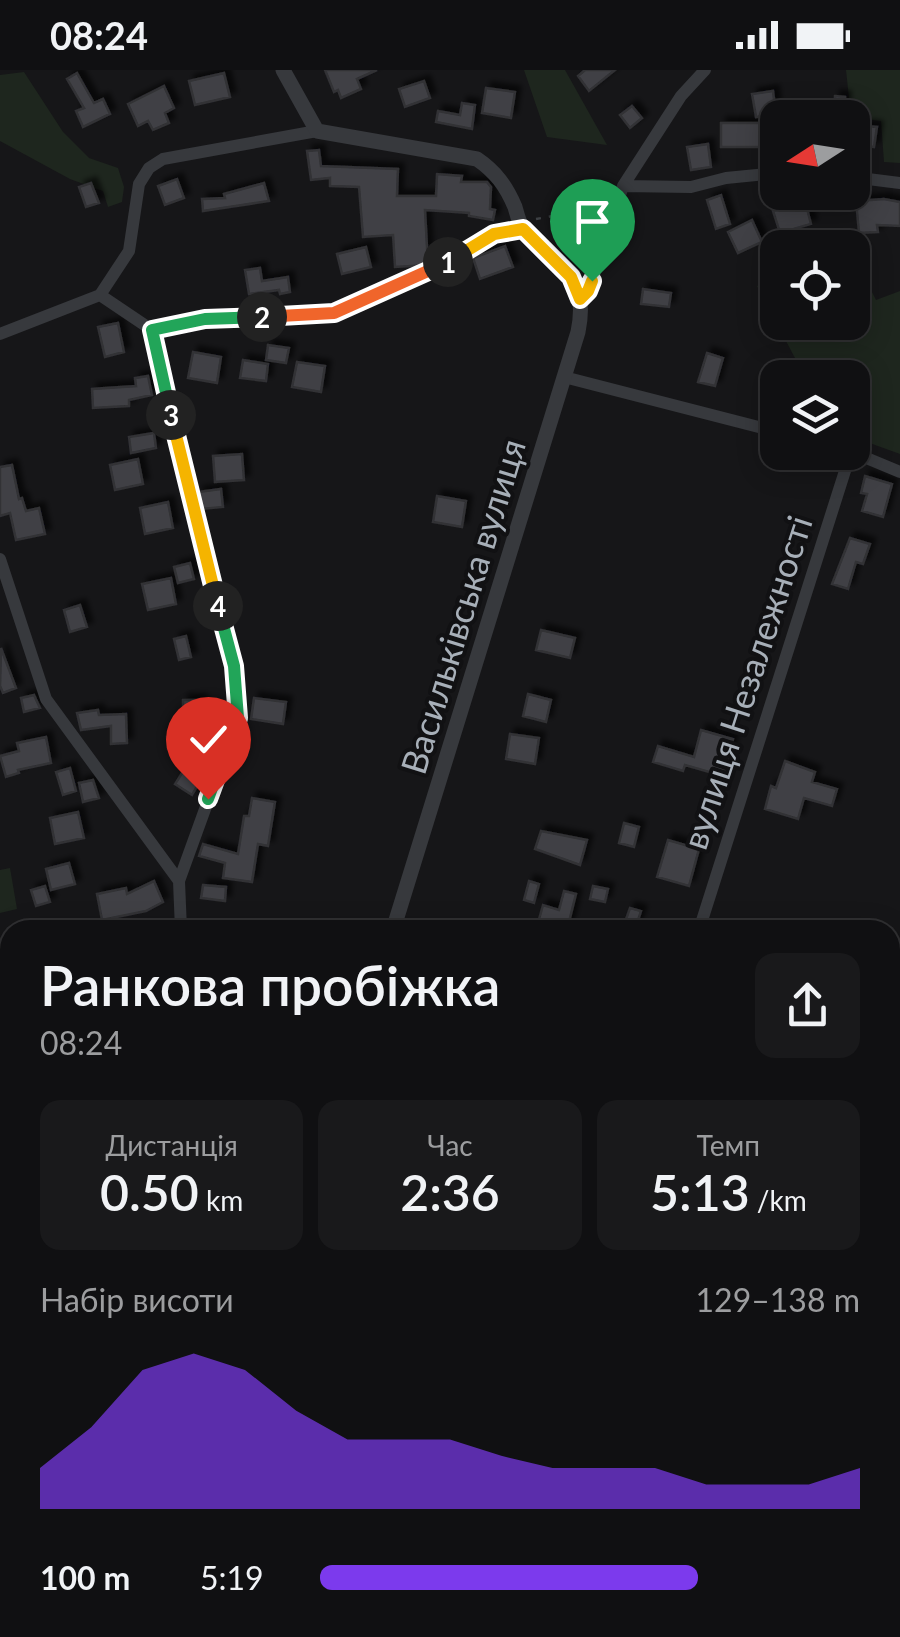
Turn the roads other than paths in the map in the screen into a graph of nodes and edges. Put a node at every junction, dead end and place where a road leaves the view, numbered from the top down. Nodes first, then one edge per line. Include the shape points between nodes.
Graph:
1 (283, 70) edge
2 (704, 70) edge
3 (318, 131) junction
4 (760, 175) edge
5 (870, 179) edge
6 (900, 182) edge
7 (624, 186) junction
8 (522, 225) junction
9 (100, 295) junction
10 (580, 299) junction
11 (152, 330) junction
12 (0, 334) edge
13 (564, 378) junction
14 (760, 427) edge
15 (870, 460) edge
16 (846, 470) edge
17 (900, 472) edge
18 (0, 559) edge
19 (179, 881) junction
20 (181, 920) edge
21 (395, 920) edge
22 (702, 920) edge

1 - 3 street
2 - 7 street
3 - 8 street via 477,159 496,172
3 - 9 street via 162,159 149,168 139,184 129,251
4 - 7 street via 692,187
5 - 6 street
7 - 10 street
8 - 10 street via 571,277
8 - 11 lane via 334,313 205,319
9 - 11 street
9 - 12 street
10 - 13 street, Васильківська вулиця via 582,315
11 - 19 street via 234,666 238,718
13 - 14 street
13 - 21 street, Васильківська вулиця
15 - 17 street
16 - 22 street, вулиця Незалежності
18 - 19 street via 46,699
19 - 20 street

